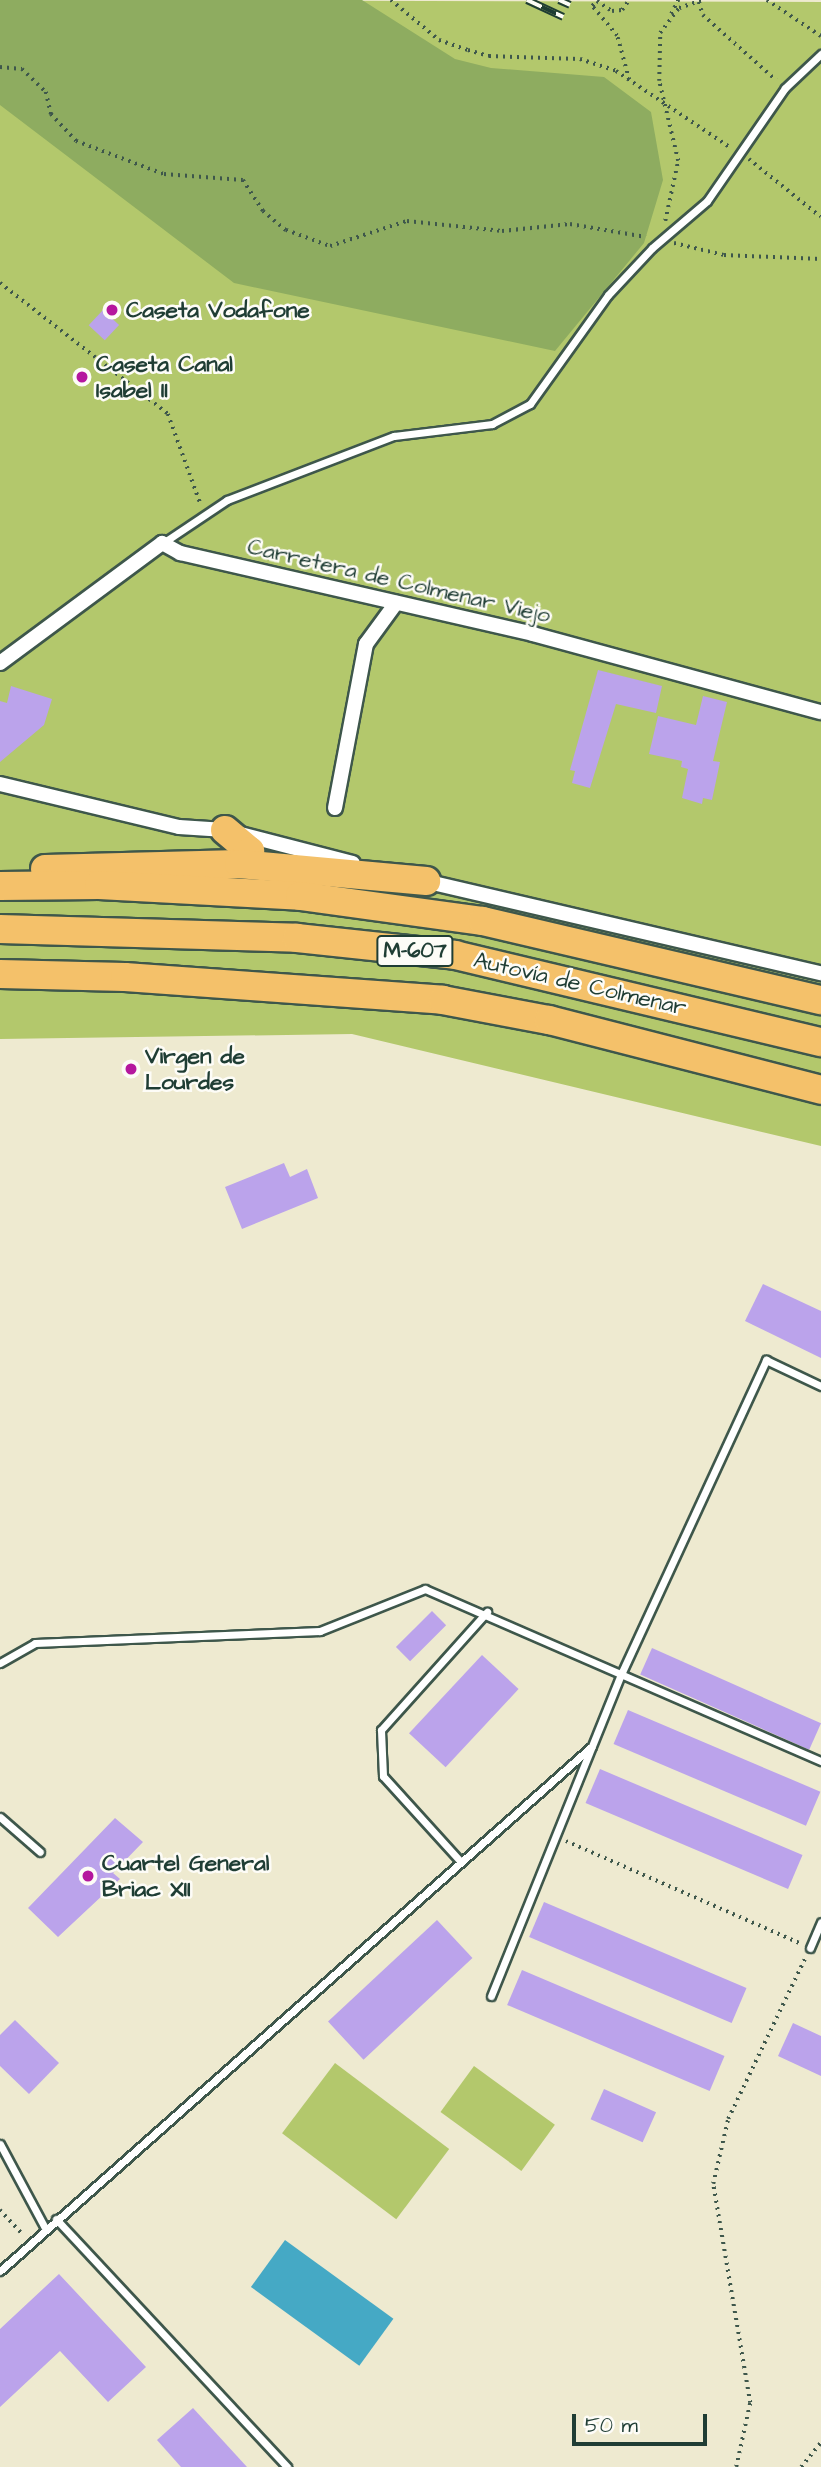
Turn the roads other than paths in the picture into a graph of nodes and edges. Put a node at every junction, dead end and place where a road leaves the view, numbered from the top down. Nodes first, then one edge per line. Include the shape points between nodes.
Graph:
1 (821, 54) edge
2 (162, 543) junction
3 (396, 603) junction
4 (0, 663) edge
5 (821, 712) edge
6 (0, 784) edge
7 (335, 808) dead end
8 (225, 830) junction
9 (239, 864) junction
10 (0, 873) edge
11 (426, 881) junction
12 (0, 886) edge
13 (0, 929) edge
14 (821, 973) edge
15 (0, 974) edge
16 (821, 1000) edge
17 (821, 1042) edge
18 (821, 1090) edge
19 (821, 1386) edge
20 (487, 1612) junction
21 (0, 1663) edge
22 (622, 1672) junction
23 (592, 1747) junction
24 (821, 1761) edge
25 (0, 1817) edge
26 (40, 1852) dead end
27 (461, 1861) junction
28 (821, 1922) edge
29 (810, 1948) road end
30 (491, 1996) dead end
31 (0, 2144) edge
32 (55, 2219) junction
33 (45, 2228) junction
34 (0, 2272) edge
35 (287, 2467) edge

1 - 2 lane via 785,88 707,201 660,240 608,295 530,404 492,424 394,436 227,500
2 - 3 street, Carretera de Colmenar Viejo via 180,553
2 - 4 street
3 - 5 street, Carretera de Colmenar Viejo
3 - 7 street via 366,644
6 - 8 street via 179,827
8 - 9 highway via 250,851
8 - 11 street
9 - 10 highway via 85,866
9 - 11 highway
11 - 14 street
12 - 16 highway, Autovía de Colmenar / M-607 via 99,885 300,896 484,921
13 - 17 highway, Autovía de Colmenar / M-607 via 297,938 455,955
15 - 18 highway via 125,977 443,1000 549,1020
19 - 22 lane via 766,1360
20 - 21 lane via 425,1589 320,1631 35,1643
20 - 22 lane
20 - 27 lane via 381,1730 383,1776
22 - 23 lane
22 - 24 lane
23 - 27 lane
23 - 30 lane
25 - 26 lane
27 - 32 lane
28 - 29 lane
31 - 33 lane
32 - 33 lane
32 - 35 lane
33 - 34 lane

